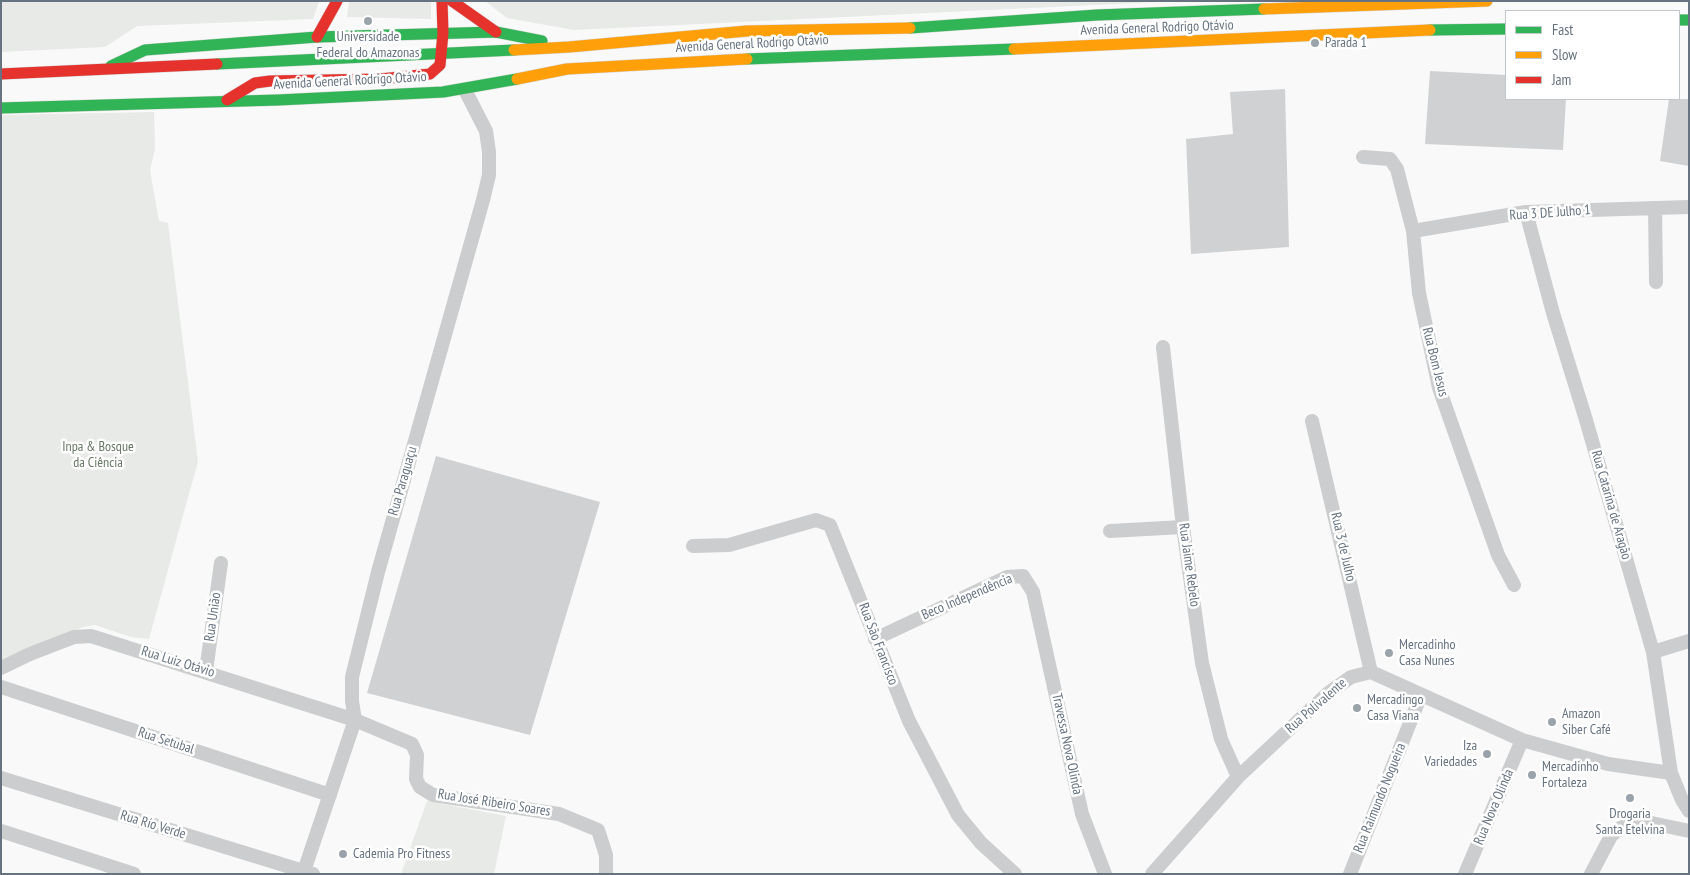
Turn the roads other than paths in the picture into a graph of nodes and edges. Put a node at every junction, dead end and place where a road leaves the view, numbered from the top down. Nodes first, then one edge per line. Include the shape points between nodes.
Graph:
1 (337, 1) edge
2 (442, 1) edge
3 (452, 1) edge
4 (1487, 1) edge
5 (1505, 29) edge
6 (496, 32) junction
7 (443, 33) junction
8 (317, 37) junction
9 (569, 46) junction
10 (442, 52) junction
11 (98, 71) junction
12 (1, 74) edge
13 (466, 90) junction
14 (227, 100) junction
15 (1, 108) edge
16 (1363, 157) dead end
17 (1689, 207) edge
18 (1654, 208) junction
19 (1526, 212) junction
20 (1413, 231) junction
21 (1656, 282) dead end
22 (1163, 347) dead end
23 (1312, 422) dead end
24 (1183, 527) junction
25 (1110, 531) dead end
26 (693, 546) dead end
27 (221, 563) dead end
28 (1514, 585) dead end
29 (1038, 612) joint
30 (875, 639) junction
31 (1689, 641) edge
32 (1653, 652) junction
33 (1, 668) edge
34 (206, 671) junction
35 (1371, 672) junction
36 (1, 687) edge
37 (1421, 695) junction
38 (355, 720) junction
39 (1522, 740) junction
40 (1671, 773) junction
41 (1238, 777) junction
42 (1, 778) edge
43 (330, 795) junction
44 (1685, 806) edge
45 (1, 831) edge
46 (1689, 831) edge
47 (307, 873) edge
48 (134, 874) edge
49 (606, 874) edge
50 (1015, 874) edge
51 (1105, 874) edge
52 (1152, 874) edge
53 (1350, 874) edge
54 (1465, 874) edge
55 (1591, 874) edge

1 - 8 main road
2 - 7 main road
3 - 6 main road
4 - 9 main road, Avenida General Rodrigo Otávio via 1097,16 902,28 747,31
5 - 13 main road, Avenida General Rodrigo Otávio via 1401,30 1285,38 577,68
6 - 7 main road, Avenida General Rodrigo Otávio
6 - 9 main road, Avenida General Rodrigo Otávio
7 - 8 main road, Avenida General Rodrigo Otávio
7 - 10 main road
8 - 11 main road, Avenida General Rodrigo Otávio via 145,50
9 - 10 main road, Avenida General Rodrigo Otávio
10 - 11 main road, Avenida General Rodrigo Otávio
10 - 14 main road via 440,65 430,74 270,81 255,84
11 - 12 main road, Avenida General Rodrigo Otávio
13 - 14 main road, Avenida General Rodrigo Otávio
13 - 38 street, Rua Paraguaçu via 486,131 490,152 488,175 373,591 352,678
14 - 15 main road, Avenida General Rodrigo Otávio
16 - 20 street, Rua Bom Jesus via 1394,162
17 - 18 street, Rua 3 DE Julho 1
18 - 19 street, Rua 3 DE Julho 1
18 - 21 street
19 - 20 street, Rua 3 DE Julho 1
19 - 32 street, Rua Catarina de Aragão
20 - 28 street, Rua Bom Jesus via 1419,293 1439,388 1498,555
22 - 24 street, Rua Jaime Rebelo
23 - 35 street, Rua 3 de Julho
24 - 25 street
24 - 41 street, Rua Jaime Rebelo via 1210,702 1221,739
26 - 30 street, Rua São Francisco via 729,545 810,521 827,522 848,566
27 - 34 street, Rua União
29 - 30 street, Beco Independência via 1028,581 1016,575
29 - 51 street, Travessa Nova Olinda via 1082,814
30 - 50 street, Rua São Francisco via 909,721 958,815
31 - 32 street
32 - 40 street, Rua Catarina de Aragão
33 - 34 street, Rua Luiz Otávio via 74,637 91,636
34 - 38 street, Rua Luiz Otávio
35 - 37 street
35 - 41 street, Rua Polivalente via 1351,677 1327,694
36 - 43 street, Rua Setubal
37 - 39 street
37 - 53 street, Rua Raimundo Nogueira
38 - 43 street, Rua Paraguaçu
38 - 49 street, Rua José Ribeiro Soares via 412,744 417,755 416,779 420,787 433,794 559,814 598,830 606,855
39 - 40 street via 1608,764
39 - 54 street, Rua Nova Olinda
40 - 44 street, Rua Catarina de Aragão
41 - 52 street, Rua Polivalente
42 - 47 street, Rua Río Verde
43 - 47 street, Rua Paraguaçu
45 - 48 street
46 - 55 street via 1637,820 1611,836

